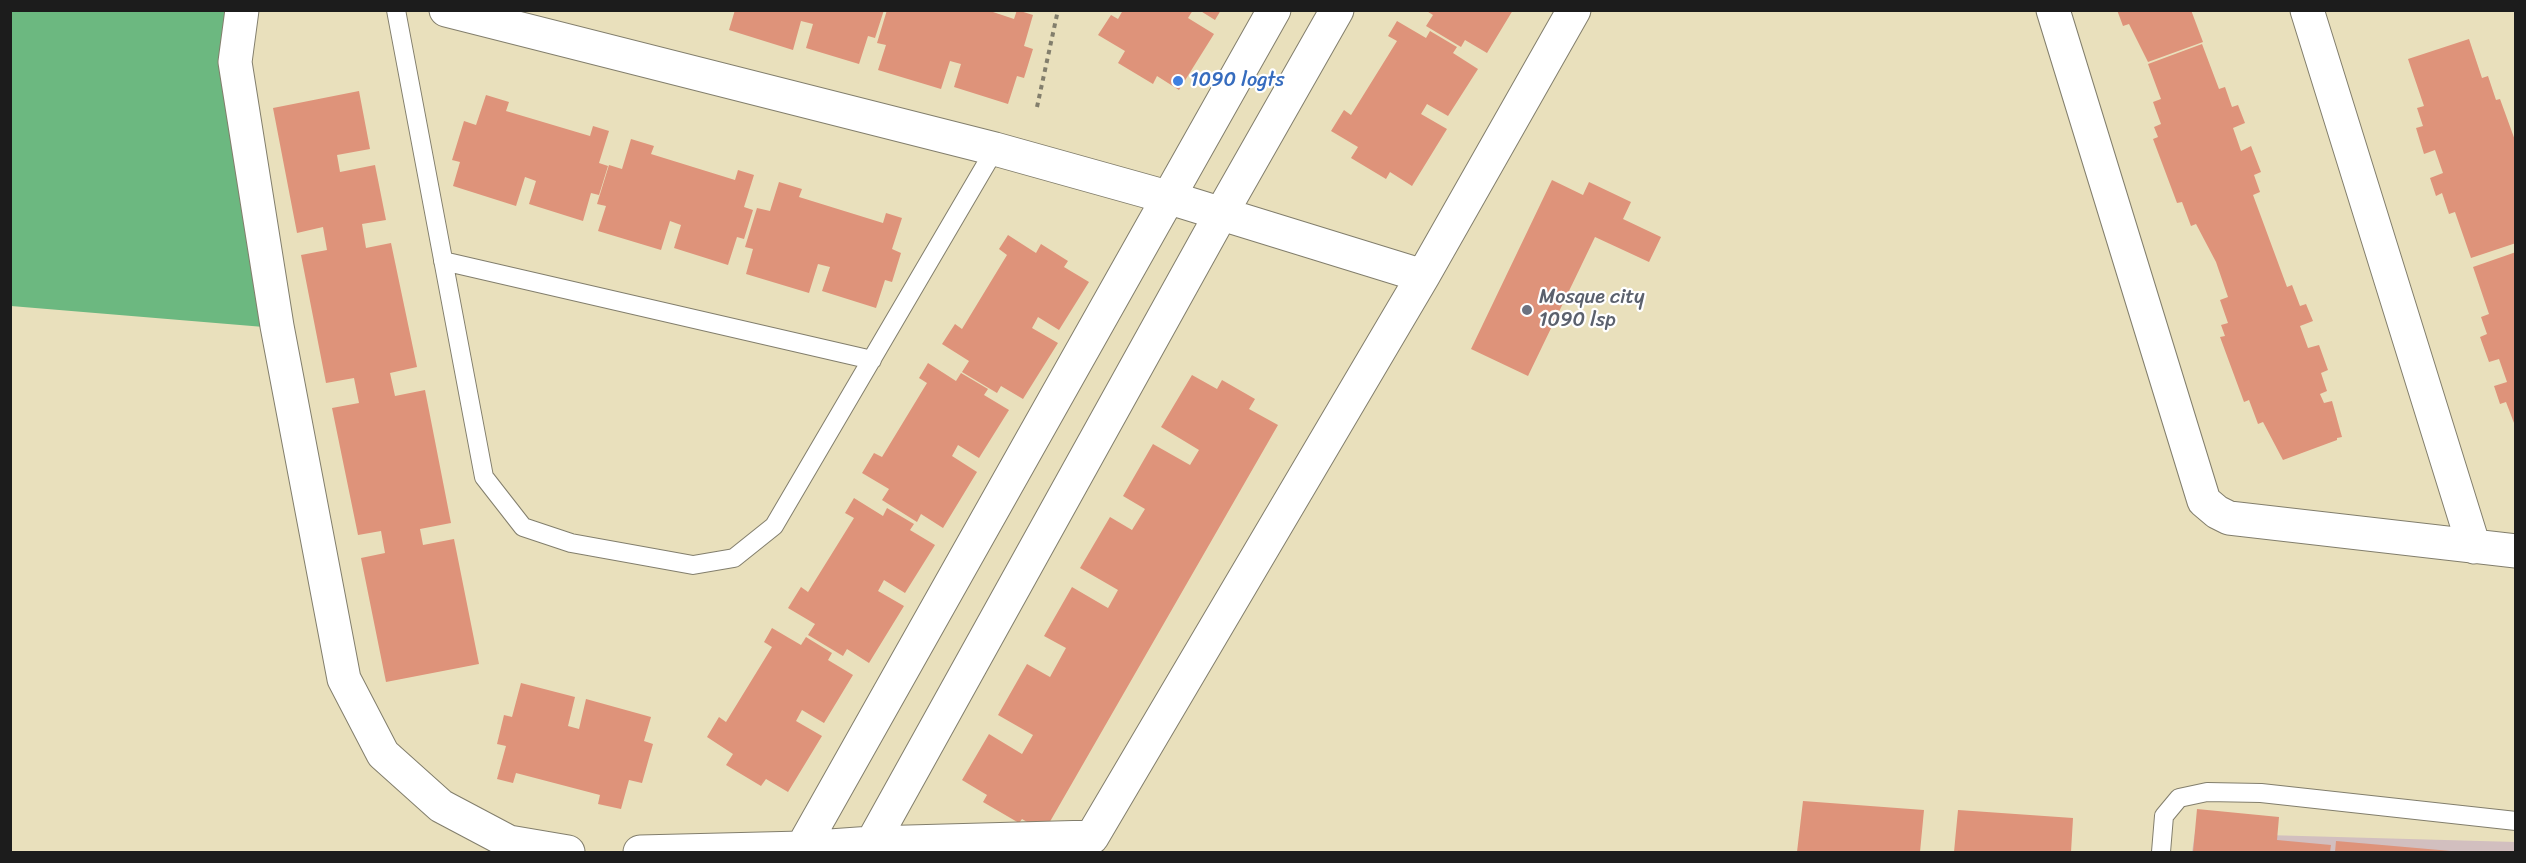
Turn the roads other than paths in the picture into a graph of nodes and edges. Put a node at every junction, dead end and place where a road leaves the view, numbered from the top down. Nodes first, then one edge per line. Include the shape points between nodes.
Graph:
1 (242, 10) edge
2 (396, 10) edge
3 (446, 10) edge
4 (1274, 10) edge
5 (1337, 10) edge
6 (1574, 10) edge
7 (2053, 10) edge
8 (2307, 10) edge
9 (995, 149) junction
10 (1167, 197) junction
11 (1221, 214) junction
12 (443, 261) junction
13 (1423, 276) junction
14 (872, 360) junction
15 (2474, 547) junction
16 (2516, 551) edge
17 (2516, 820) edge
18 (872, 843) junction
19 (802, 848) junction
20 (568, 852) edge
21 (640, 852) edge
22 (2161, 852) edge

1 - 20 street via 236,62 277,326 344,679 383,754 441,806 509,842
2 - 12 lane
3 - 9 street
4 - 10 street
5 - 11 street
6 - 13 street
7 - 15 street via 2204,501 2229,518
8 - 15 street
9 - 10 street
9 - 14 lane
10 - 11 street
10 - 19 street
11 - 13 street
11 - 18 street
12 - 14 lane
12 - 14 lane via 484,477 523,527 572,543 693,565 734,558 774,526
13 - 18 street via 1092,837
15 - 16 street
17 - 22 lane via 2261,793 2207,792 2179,798 2164,816
18 - 19 street
19 - 21 street

